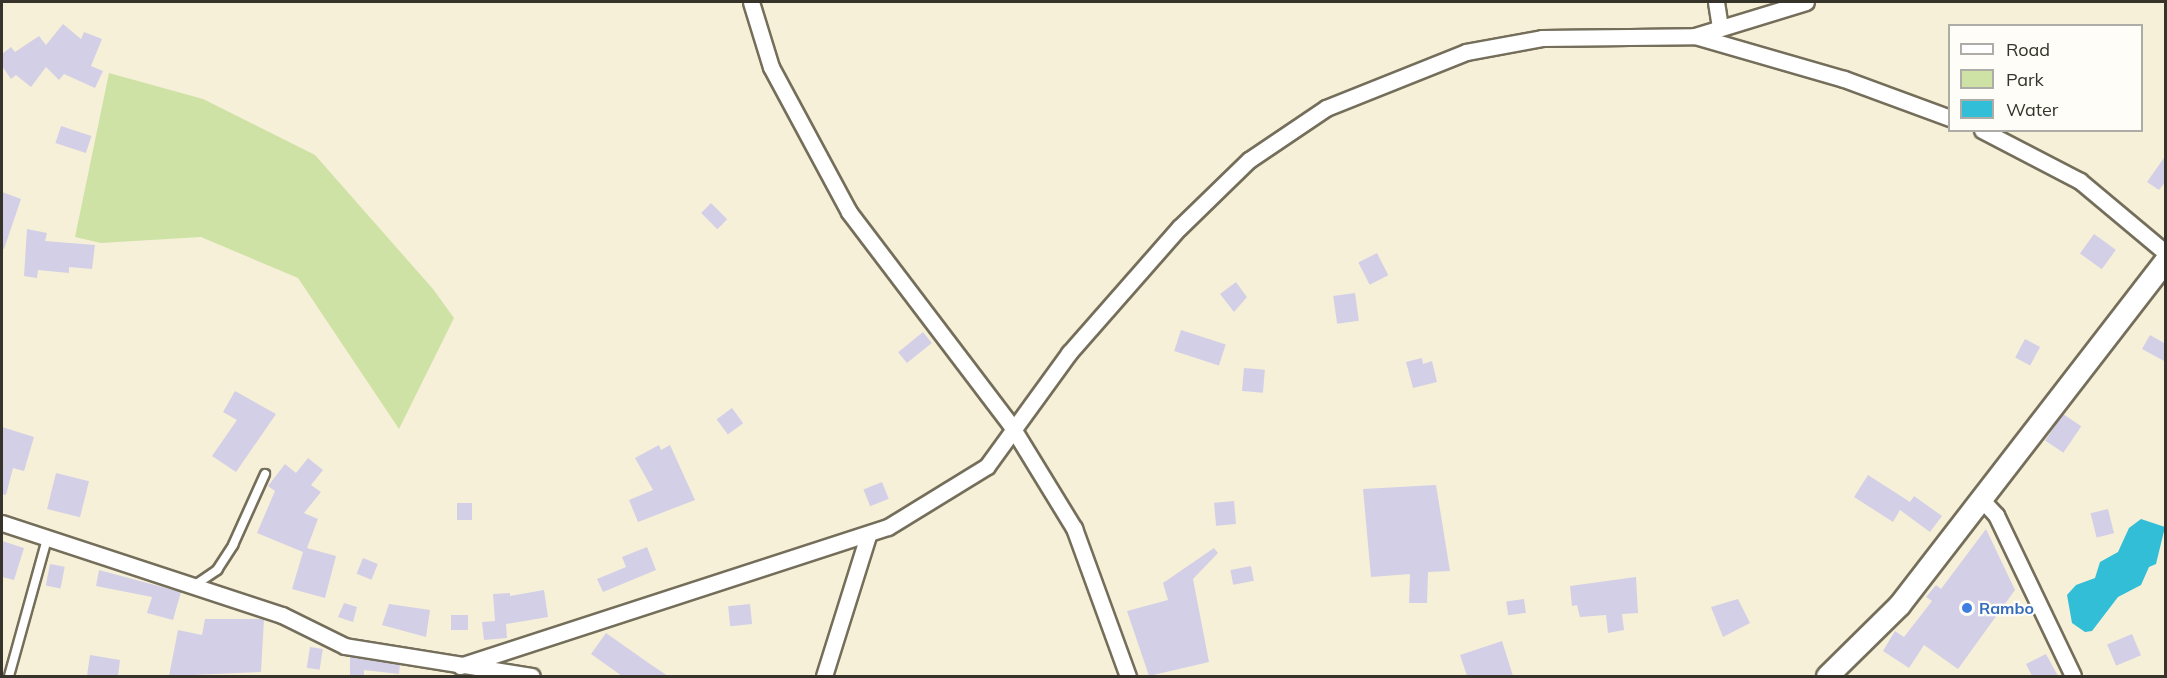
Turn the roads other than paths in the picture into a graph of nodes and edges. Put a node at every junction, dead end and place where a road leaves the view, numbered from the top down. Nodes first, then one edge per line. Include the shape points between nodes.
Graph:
1 (751, 2) edge
2 (1716, 2) edge
3 (1806, 2) edge
4 (1720, 27) junction
5 (1695, 36) junction
6 (1948, 117) edge
7 (1986, 132) edge
8 (2166, 253) edge
9 (2166, 260) edge
10 (1012, 427) junction
11 (265, 474) dead end
12 (1982, 500) junction
13 (2, 523) edge
14 (868, 536) junction
15 (47, 539) junction
16 (195, 585) junction
17 (460, 666) junction
18 (9, 676) edge
19 (532, 676) edge
20 (824, 676) edge
21 (1128, 676) edge
22 (1827, 676) edge
23 (2073, 676) edge

1 - 10 street via 771,67 849,212
2 - 4 street
3 - 4 street
4 - 5 street
5 - 6 street via 1844,79
5 - 10 street via 1542,38 1466,52 1326,108 1249,160 1179,228
7 - 8 street via 2080,181
9 - 12 main road
10 - 14 street via 987,466
10 - 21 street via 1074,528
11 - 16 lane via 233,545 217,570
12 - 22 main road via 1899,605
12 - 23 street via 1996,515
13 - 15 street
14 - 17 street
14 - 20 street
15 - 16 street
15 - 18 lane
16 - 17 street via 282,615 345,646
17 - 19 street

